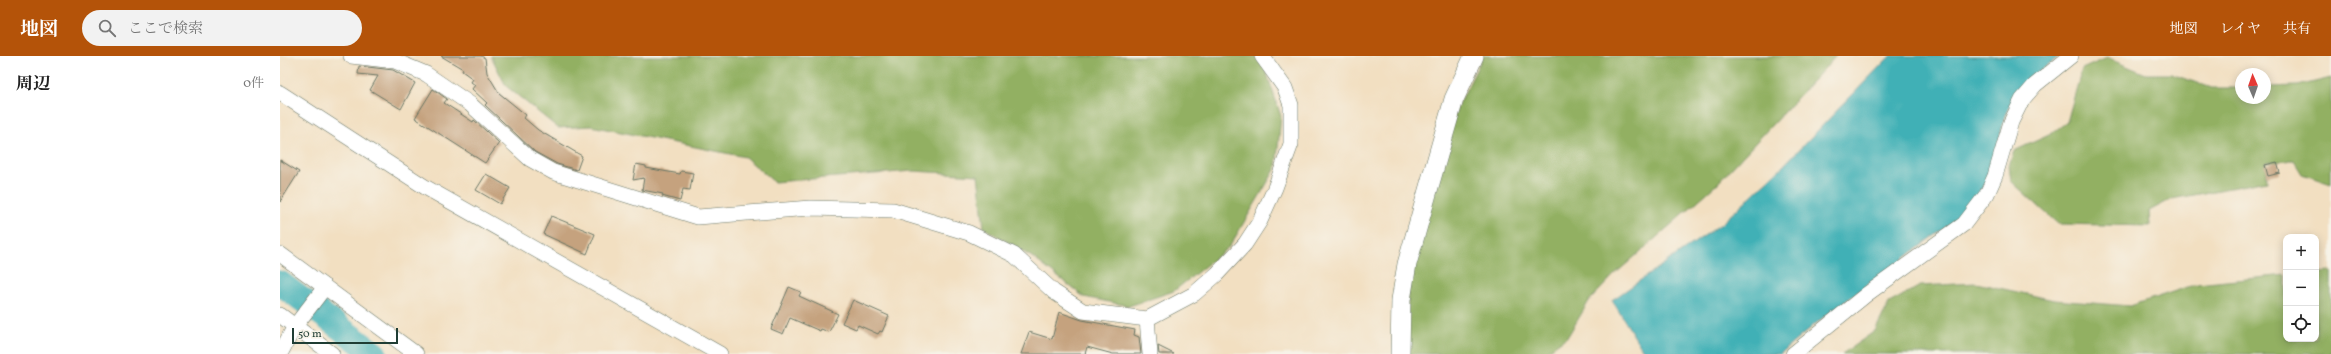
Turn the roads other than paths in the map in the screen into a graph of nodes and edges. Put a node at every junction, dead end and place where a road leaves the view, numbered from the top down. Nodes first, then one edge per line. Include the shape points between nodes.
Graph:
1 (351, 56) edge
2 (1262, 56) edge
3 (1474, 56) edge
4 (2071, 56) edge
5 (280, 92) edge
6 (280, 254) edge
7 (323, 288) junction
8 (280, 315) edge
9 (1147, 319) junction
10 (296, 325) junction
11 (280, 354) edge
12 (332, 354) edge
13 (416, 354) edge
14 (720, 354) edge
15 (1150, 354) edge
16 (1400, 354) edge
17 (1793, 354) edge

1 - 9 street via 395,61 426,74 470,104 530,159 553,172 698,217 810,208 893,210 969,232 1014,255 1054,292 1083,310
2 - 9 street via 1285,88 1291,105 1292,144 1275,188 1260,222 1245,244 1217,274 1194,294
3 - 16 street via 1454,99 1407,264 1401,300
4 - 17 street via 2035,85 2022,100 2011,122 1996,176 1987,194 1964,224 1867,294
5 - 14 street via 425,186
6 - 7 street
7 - 10 street
7 - 13 street
8 - 10 street
9 - 15 street
10 - 11 street
10 - 12 street

